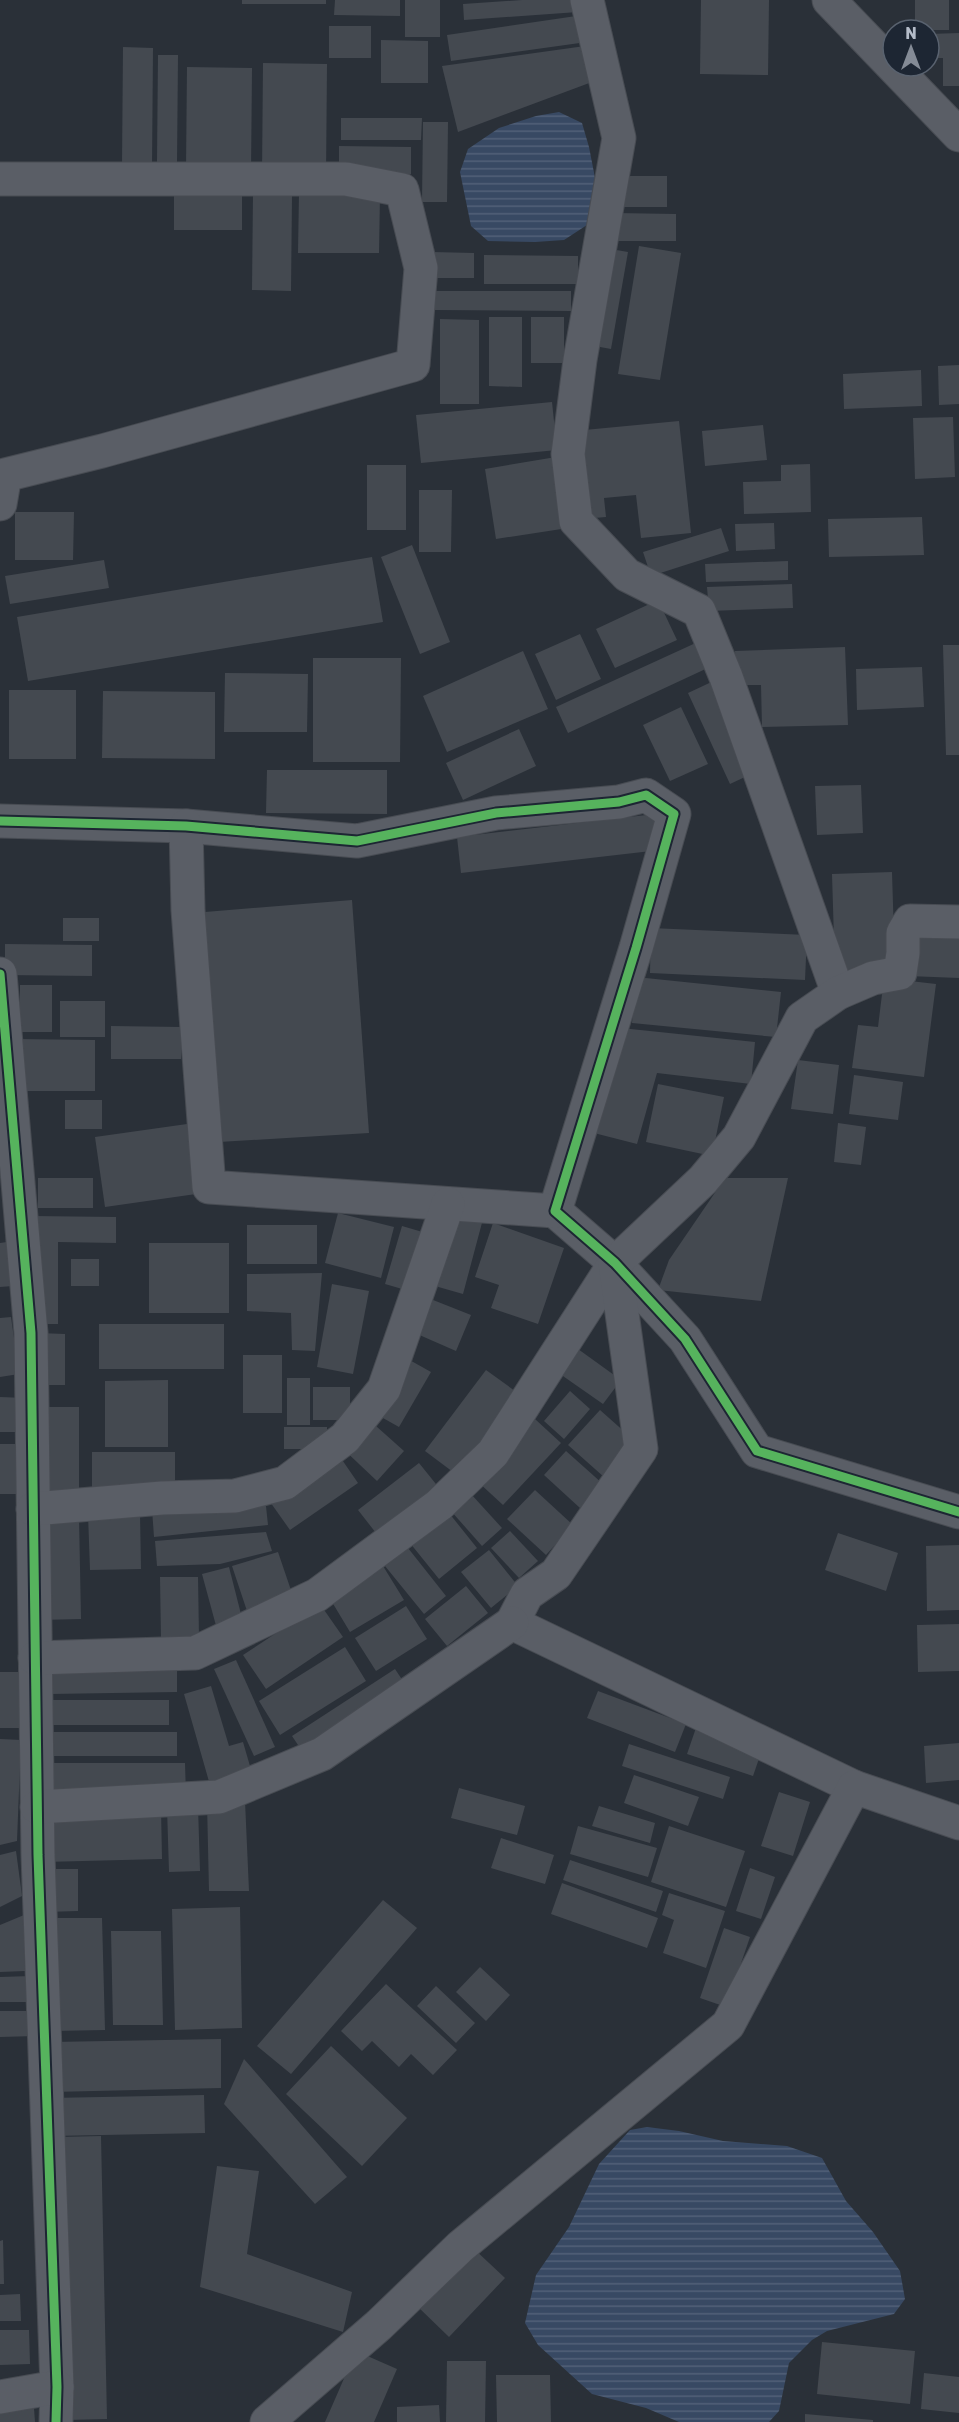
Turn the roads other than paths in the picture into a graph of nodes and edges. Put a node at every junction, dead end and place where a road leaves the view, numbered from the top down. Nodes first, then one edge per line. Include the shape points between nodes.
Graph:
1 (587, 0) edge
2 (829, 0) edge
3 (959, 135) edge
4 (0, 178) edge
5 (0, 504) edge
6 (0, 821) edge
7 (186, 826) junction
8 (959, 922) edge
9 (0, 974) edge
10 (838, 993) junction
11 (448, 1204) junction
12 (555, 1211) junction
13 (615, 1263) junction
14 (33, 1509) junction
15 (959, 1512) edge
16 (512, 1623) junction
17 (35, 1658) junction
18 (854, 1787) junction
19 (37, 1807) junction
20 (959, 1823) edge
21 (57, 2387) junction
22 (0, 2397) edge
23 (56, 2422) edge
24 (267, 2422) edge

1 - 10 street via 619,138 580,360 568,454 576,521 627,575 699,611
2 - 3 street
4 - 5 street via 346,178 402,190 421,268 412,364 5,475
6 - 7 street
7 - 11 street via 188,910 209,1187
7 - 12 street via 357,841 496,813 619,802 646,795 674,814
8 - 10 street via 910,921 903,933 900,973 873,978
9 - 14 street via 31,1333
10 - 13 street via 802,1018 739,1137 703,1180
11 - 12 street
11 - 14 street via 384,1389 345,1438 285,1483 235,1496
12 - 13 street
13 - 15 street via 685,1340 757,1452
13 - 16 street via 641,1449 556,1574 527,1594
13 - 17 street via 493,1453 439,1505 317,1595 195,1653
14 - 17 street
16 - 18 street
16 - 19 street via 322,1754 219,1797
17 - 19 street
18 - 20 street
18 - 24 street via 728,2025 460,2247 379,2325
19 - 21 street
21 - 22 street
21 - 23 street

